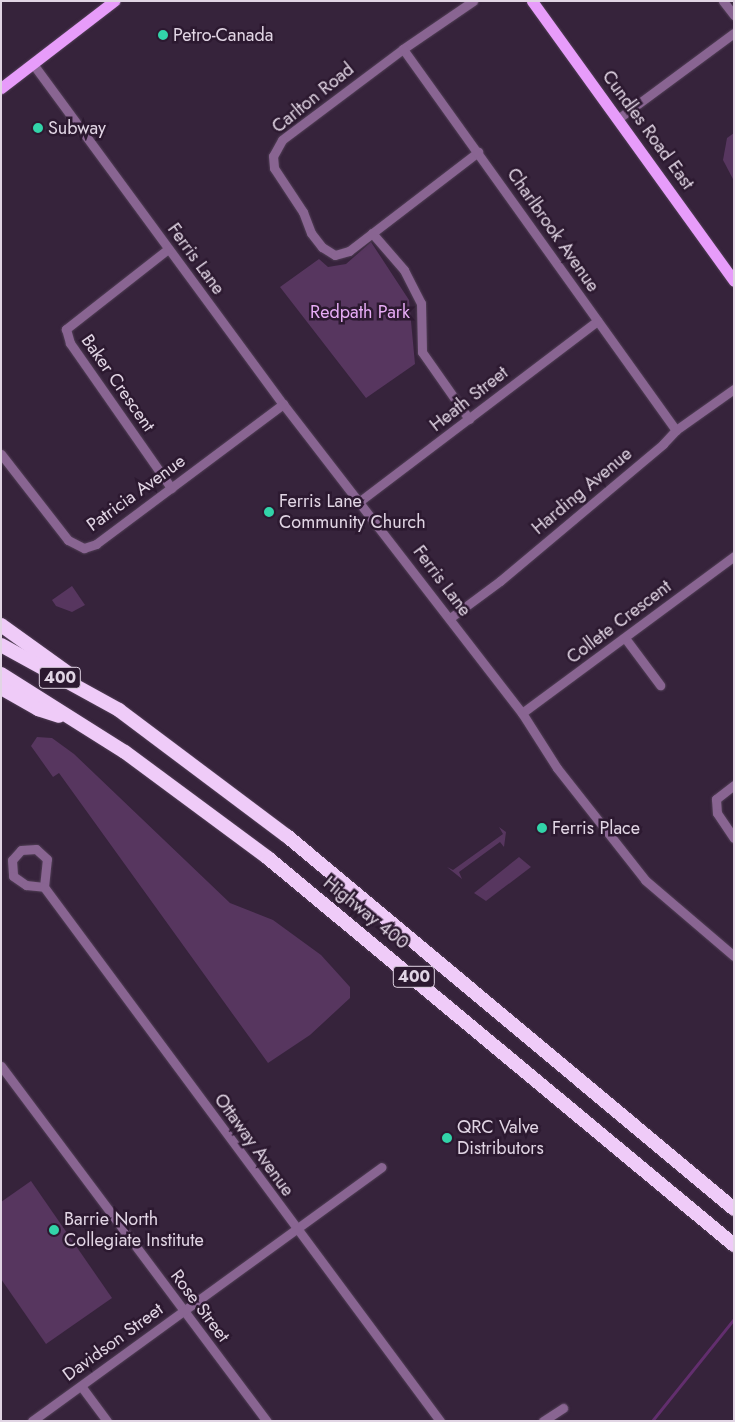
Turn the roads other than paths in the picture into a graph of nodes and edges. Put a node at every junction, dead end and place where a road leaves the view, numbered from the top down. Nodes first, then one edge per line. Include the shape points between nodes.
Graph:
1 (114, 1) edge
2 (473, 1) edge
3 (532, 1) edge
4 (723, 1) edge
5 (734, 15) edge
6 (734, 33) edge
7 (403, 49) junction
8 (33, 64) junction
9 (1, 88) edge
10 (619, 118) junction
11 (478, 152) junction
12 (372, 233) junction
13 (168, 249) junction
14 (734, 281) edge
15 (597, 321) junction
16 (734, 389) edge
17 (283, 404) junction
18 (468, 419) junction
19 (676, 430) junction
20 (1, 454) edge
21 (171, 488) junction
22 (360, 501) junction
23 (734, 556) edge
24 (450, 618) junction
25 (1, 624) edge
26 (625, 638) junction
27 (1, 645) edge
28 (1, 674) edge
29 (660, 685) dead end
30 (1, 688) edge
31 (119, 710) junction
32 (522, 713) junction
33 (84, 724) junction
34 (734, 785) edge
35 (734, 838) edge
36 (44, 887) junction
37 (734, 956) edge
38 (1, 1066) edge
39 (5, 1078) edge
40 (382, 1167) dead end
41 (734, 1209) edge
42 (296, 1230) junction
43 (734, 1245) edge
44 (183, 1311) junction
45 (81, 1386) junction
46 (563, 1408) dead end
47 (32, 1421) edge
48 (107, 1421) edge
49 (267, 1421) edge
50 (440, 1421) edge
51 (544, 1421) edge

1 - 8 main road
2 - 7 street, Carlton Road
3 - 10 main road, Cundles Road East
4 - 5 street
6 - 10 street
7 - 11 street, Charlbrook Avenue
7 - 12 street, Carlton Road via 282,140 273,156 274,168 322,247 335,255 349,251
8 - 9 main road
8 - 13 street, Ferris Lane
10 - 14 main road, Cundles Road East
11 - 12 street, Carlton Road
11 - 15 street, Charlbrook Avenue
12 - 18 street via 404,270 421,303 422,352
13 - 17 street, Ferris Lane
13 - 21 street, Baker Crescent via 66,329 70,343
15 - 18 street, Heath Street
15 - 19 street, Charlbrook Avenue
16 - 19 street, Harding Avenue
17 - 21 street, Patricia Avenue
17 - 22 street, Ferris Lane
18 - 22 street, Heath Street
19 - 24 street, Harding Avenue via 500,581
20 - 21 street, Patricia Avenue via 68,540 77,547 96,544
22 - 24 street, Ferris Lane
23 - 26 street, Collete Crescent
24 - 32 street, Ferris Lane
25 - 31 highway
26 - 29 street
26 - 32 street, Collete Crescent
27 - 31 highway, Highway 400 / 400
28 - 33 highway, Highway 400 / 400
30 - 33 highway via 38,709
31 - 41 highway, Highway 400 / 400 via 286,836
32 - 37 street, Ferris Lane via 557,768 645,880
33 - 43 highway, Highway 400 / 400 via 268,858
34 - 35 street via 716,799 716,814
36 - 36 street via 49,866 47,859 36,849 21,850 12,860 13,876 26,885
36 - 42 street, Ottaway Avenue
38 - 39 street, Rose Street
39 - 44 street, Rose Street
40 - 42 street, Davidson Street
42 - 44 street, Davidson Street
42 - 50 street, Ottaway Avenue
44 - 45 street, Davidson Street
44 - 49 street, Rose Street
45 - 47 street, Davidson Street
45 - 48 street
46 - 51 street

